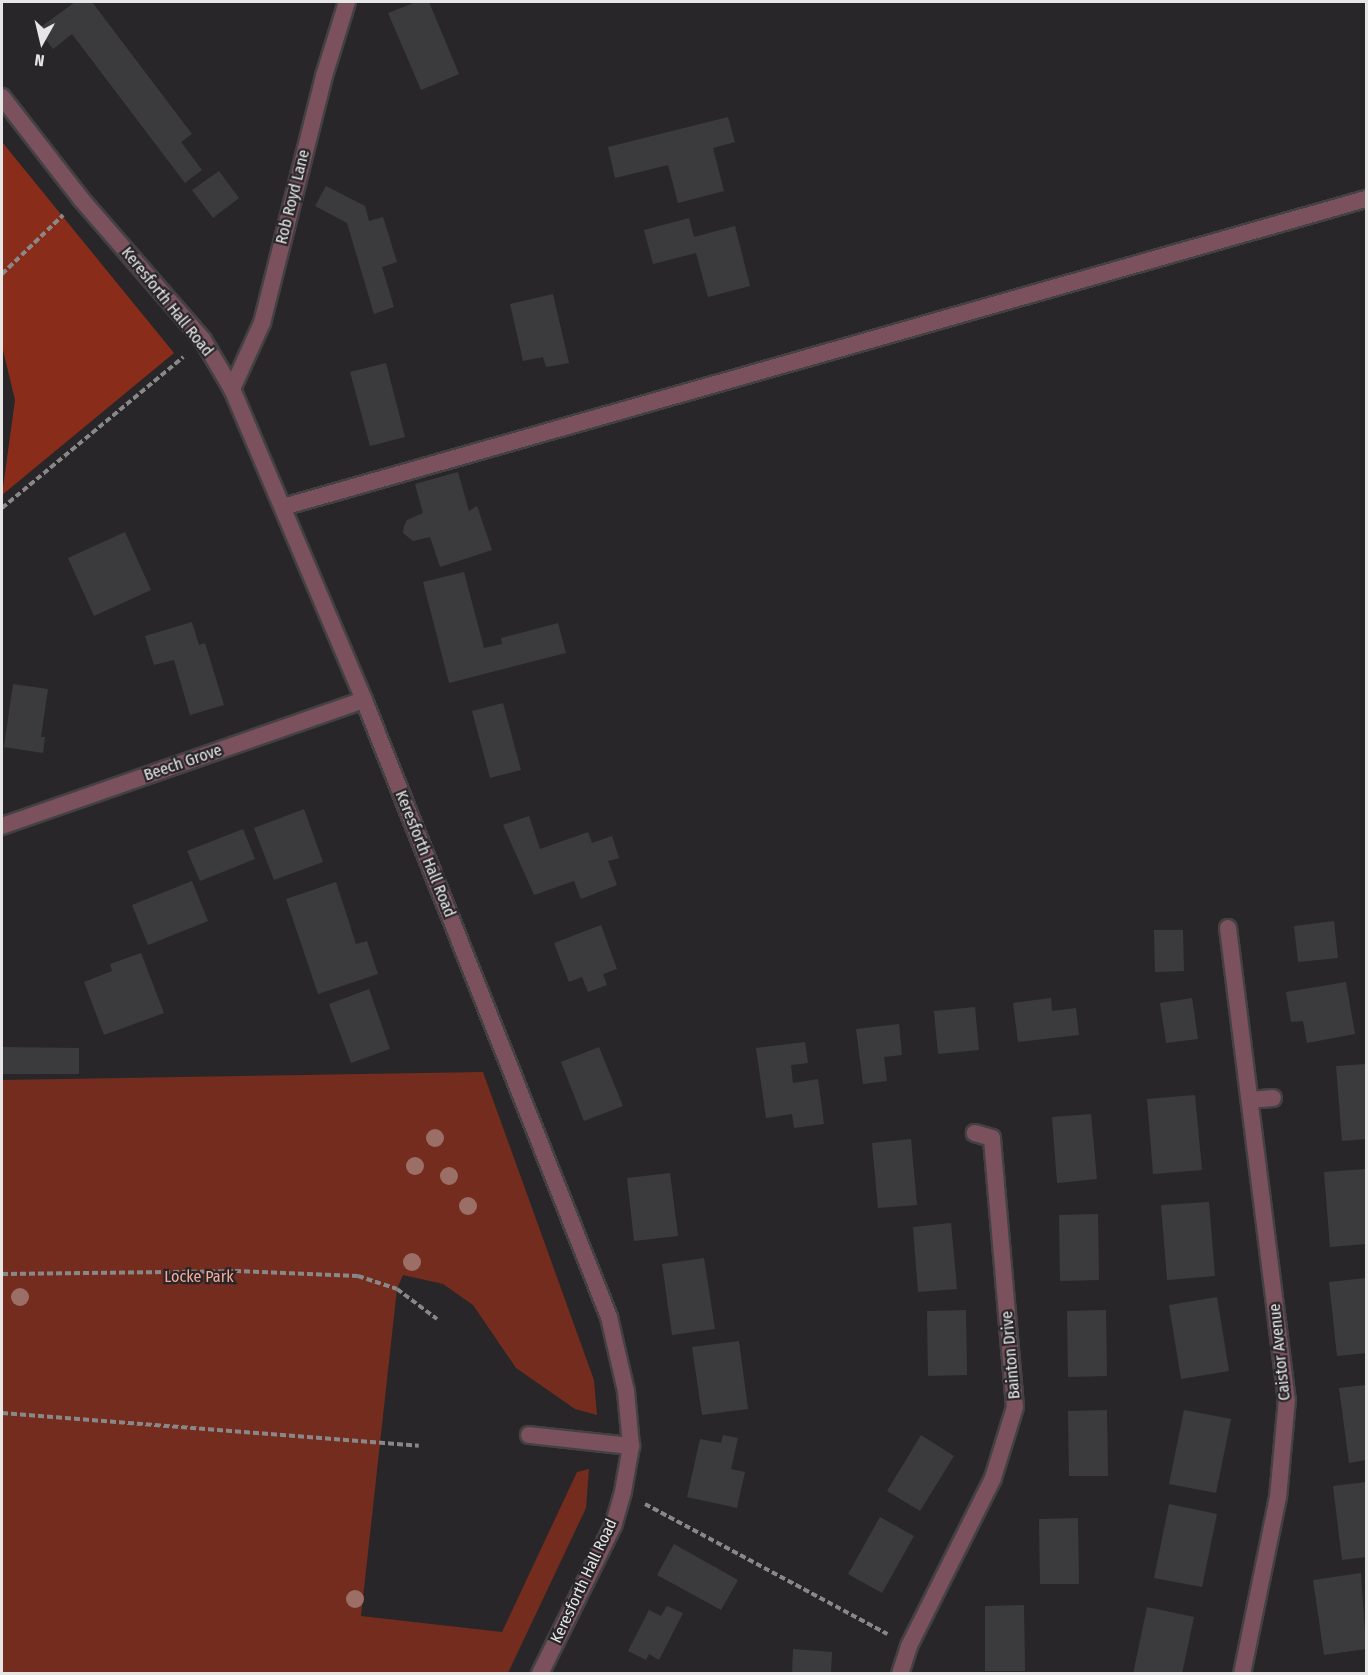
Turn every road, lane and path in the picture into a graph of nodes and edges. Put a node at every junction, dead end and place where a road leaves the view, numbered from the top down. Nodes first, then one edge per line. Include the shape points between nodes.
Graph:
1 (347, 2) edge
2 (2, 97) edge
3 (81, 199) junction
4 (1366, 199) edge
5 (2, 274) edge
6 (203, 340) junction
7 (232, 389) junction
8 (283, 507) junction
9 (2, 508) edge
10 (364, 699) junction
11 (2, 826) edge
12 (1228, 928) dead end
13 (1273, 1098) dead end
14 (1250, 1100) junction
15 (975, 1133) dead end
16 (2, 1274) edge
17 (437, 1319) dead end
18 (2, 1413) edge
19 (529, 1435) dead end
20 (419, 1446) dead end
21 (631, 1446) junction
22 (623, 1492) junction
23 (909, 1646) junction
24 (540, 1674) edge
25 (900, 1674) edge
26 (1242, 1674) edge

1 - 7 street, Rob Royd Lane via 324,76 262,323
2 - 3 street, Keresforth Hall Road
3 - 5 path
3 - 6 street, Keresforth Hall Road
4 - 8 street
6 - 7 street, Keresforth Hall Road
6 - 9 path
7 - 8 street, Keresforth Hall Road
8 - 10 street, Keresforth Hall Road
10 - 11 street, Beech Grove
10 - 21 street, Keresforth Hall Road via 609,1317 626,1391
12 - 14 street, Caistor Avenue
13 - 14 street
14 - 26 street, Caistor Avenue via 1287,1399 1278,1497
15 - 23 street, Bainton Drive via 992,1138 1016,1407 993,1478
16 - 17 path via 235,1271 358,1276 397,1289
18 - 20 path
19 - 21 street
21 - 22 street, Keresforth Hall Road
22 - 23 path
22 - 24 street, Keresforth Hall Road via 613,1526
23 - 25 street, Bainton Drive

